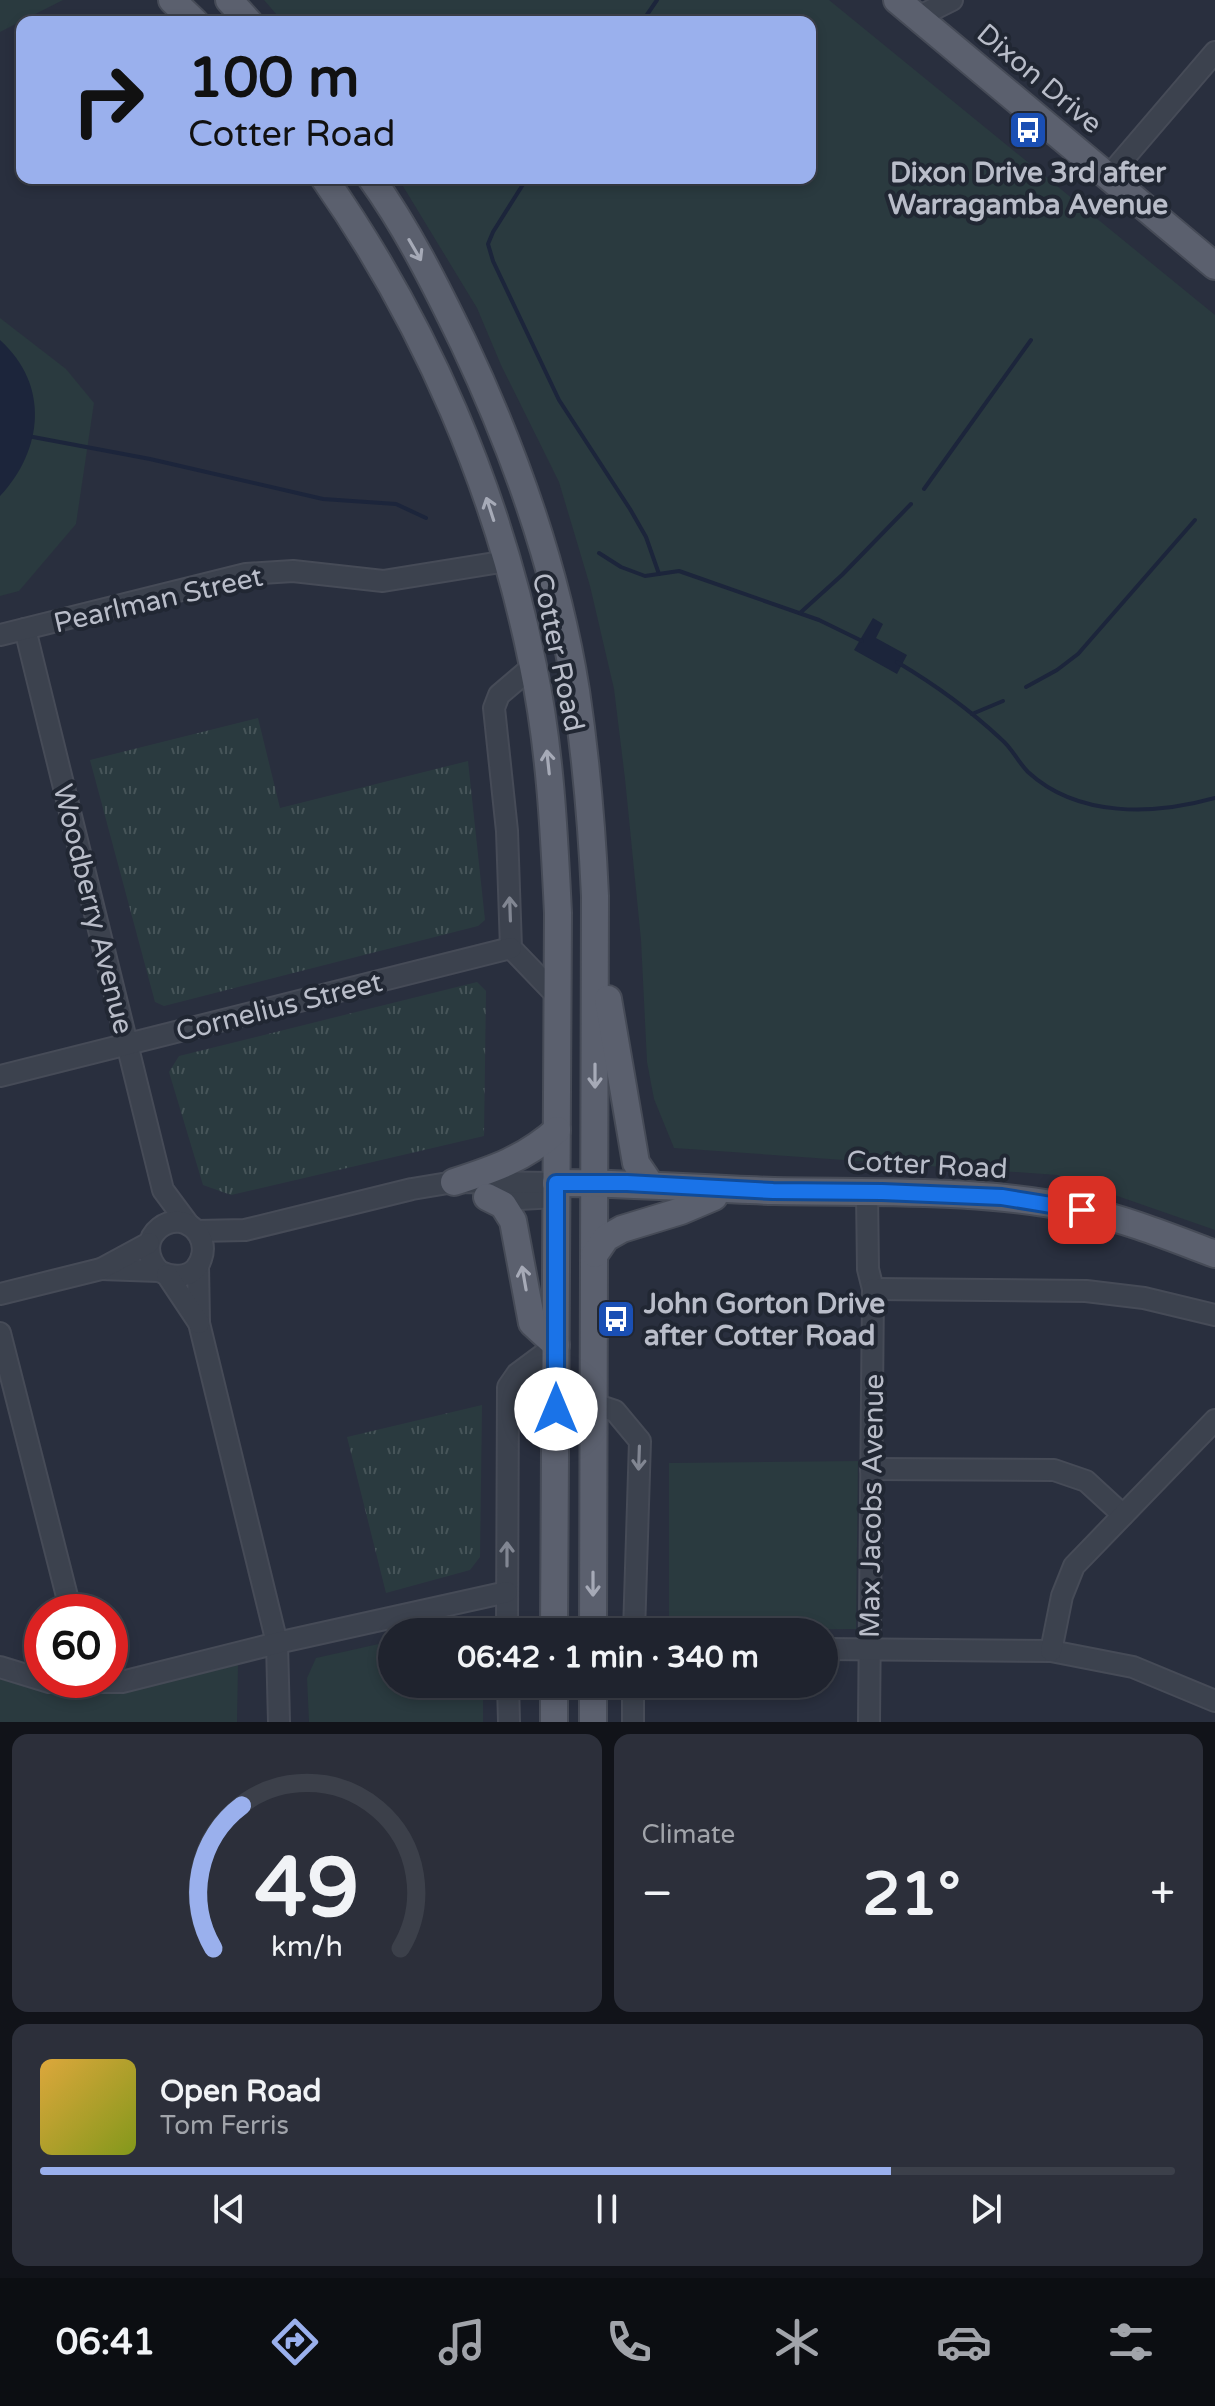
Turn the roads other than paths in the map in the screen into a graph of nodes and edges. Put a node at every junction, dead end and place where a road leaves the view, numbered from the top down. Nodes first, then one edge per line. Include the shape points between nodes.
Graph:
1 (172, 0) edge
2 (229, 0) edge
3 (897, 0) edge
4 (952, 0) edge
5 (189, 16) edge
6 (244, 16) edge
7 (918, 17) junction
8 (1215, 52) edge
9 (1108, 177) junction
10 (328, 184) edge
11 (375, 184) edge
12 (1215, 266) edge
13 (507, 561) junction
14 (25, 629) junction
15 (0, 635) edge
16 (533, 666) junction
17 (576, 689) junction
18 (511, 948) junction
19 (558, 997) junction
20 (127, 1044) junction
21 (0, 1076) edge
22 (557, 1130) junction
23 (454, 1182) junction
24 (651, 1185) junction
25 (412, 1189) junction
26 (163, 1190) junction
27 (556, 1190) junction
28 (596, 1190) junction
29 (773, 1191) junction
30 (874, 1192) junction
31 (487, 1197) junction
32 (714, 1197) junction
33 (193, 1228) junction
34 (245, 1230) junction
35 (152, 1237) junction
36 (595, 1254) junction
37 (1215, 1254) edge
38 (200, 1261) junction
39 (101, 1269) junction
40 (163, 1273) junction
41 (873, 1289) junction
42 (0, 1294) edge
43 (1215, 1315) edge
44 (199, 1323) junction
45 (0, 1333) edge
46 (556, 1345) junction
47 (594, 1404) junction
48 (1215, 1420) edge
49 (871, 1469) junction
50 (1123, 1515) junction
51 (507, 1592) junction
52 (66, 1594) edge
53 (507, 1618) edge
54 (554, 1618) edge
55 (593, 1618) edge
56 (634, 1618) edge
57 (277, 1643) junction
58 (838, 1649) edge
59 (870, 1649) junction
60 (1051, 1651) junction
61 (0, 1667) edge
62 (24, 1674) edge
63 (128, 1680) edge
64 (508, 1698) edge
65 (554, 1698) edge
66 (593, 1698) edge
67 (633, 1698) edge
68 (1215, 1700) edge
69 (279, 1722) edge
70 (509, 1722) edge
71 (554, 1722) edge
72 (593, 1722) edge
73 (633, 1722) edge
74 (869, 1722) edge

1 - 5 main road
2 - 6 main road
3 - 7 main road, Dixon Drive
4 - 7 street
7 - 9 main road, Dixon Drive
8 - 9 street
9 - 12 main road, Dixon Drive
13 -> 10 main road, Cotter Road via 473,457 431,361 403,304
11 -> 17 main road, Cotter Road via 450,314 504,433 539,538
13 - 14 street, Pearlman Street via 383,581 293,571 246,574
13 - 16 main road, Cotter Road
14 - 15 street, Pearlman Street
14 - 20 street, Woodberry Avenue
18 -> 16 street via 507,831 494,708 499,695
19 -> 16 main road, Cotter Road via 555,839
17 - 24 main road via 593,722 601,788 607,992 636,1163
17 -> 28 main road, Cotter Road via 595,896
18 - 19 street
18 - 20 street, Cornelius Street
19 - 22 main road, Cotter Road
20 - 21 street, Cornelius Street
20 - 26 street, Woodberry Avenue
22 - 23 main road via 517,1160
22 - 27 main road, Cotter Road
23 - 25 street
23 - 27 street
24 - 28 main road, Cotter Road
24 - 29 main road, Cotter Road
25 - 31 street
25 - 34 street
26 - 33 street, Woodberry Avenue
26 - 35 street, Woodberry Avenue
27 - 28 main road, Cotter Road
27 - 31 street via 519,1199
27 - 46 main road
28 - 32 main road, Cotter Road
28 - 36 main road
29 - 30 main road, Cotter Road
29 - 32 main road, Cotter Road
30 - 37 main road, Cotter Road via 1002,1197 1082,1210
30 - 41 street, Max Jacobs Avenue via 879,1272
46 -> 31 main road via 532,1323 513,1221 503,1205
32 - 36 main road via 622,1229 606,1238
33 - 34 street
33 - 35 street via 171,1222
33 - 38 street via 201,1239
34 - 38 street
35 - 39 street
35 - 40 street via 149,1257
36 - 47 main road
38 - 40 street via 184,1276
38 - 44 street
39 - 40 street
39 - 42 street
40 - 44 street
41 - 43 street via 1086,1291
41 - 49 street, Max Jacobs Avenue
44 - 57 street
45 - 52 street
51 -> 46 street via 508,1387
46 - 54 main road
47 -> 55 main road
47 -> 56 street via 615,1411 640,1441
48 - 50 street
49 - 50 street via 1054,1470 1086,1481
49 - 59 street, Max Jacobs Avenue
50 - 60 street via 1074,1566
51 - 53 street
51 - 57 street
57 - 63 street
57 - 69 street
58 - 59 street
59 - 60 street
59 - 74 street, Max Jacobs Avenue
60 - 68 street via 1133,1667
61 - 62 street
64 - 70 street
65 - 71 main road
66 - 72 main road
67 - 73 street

